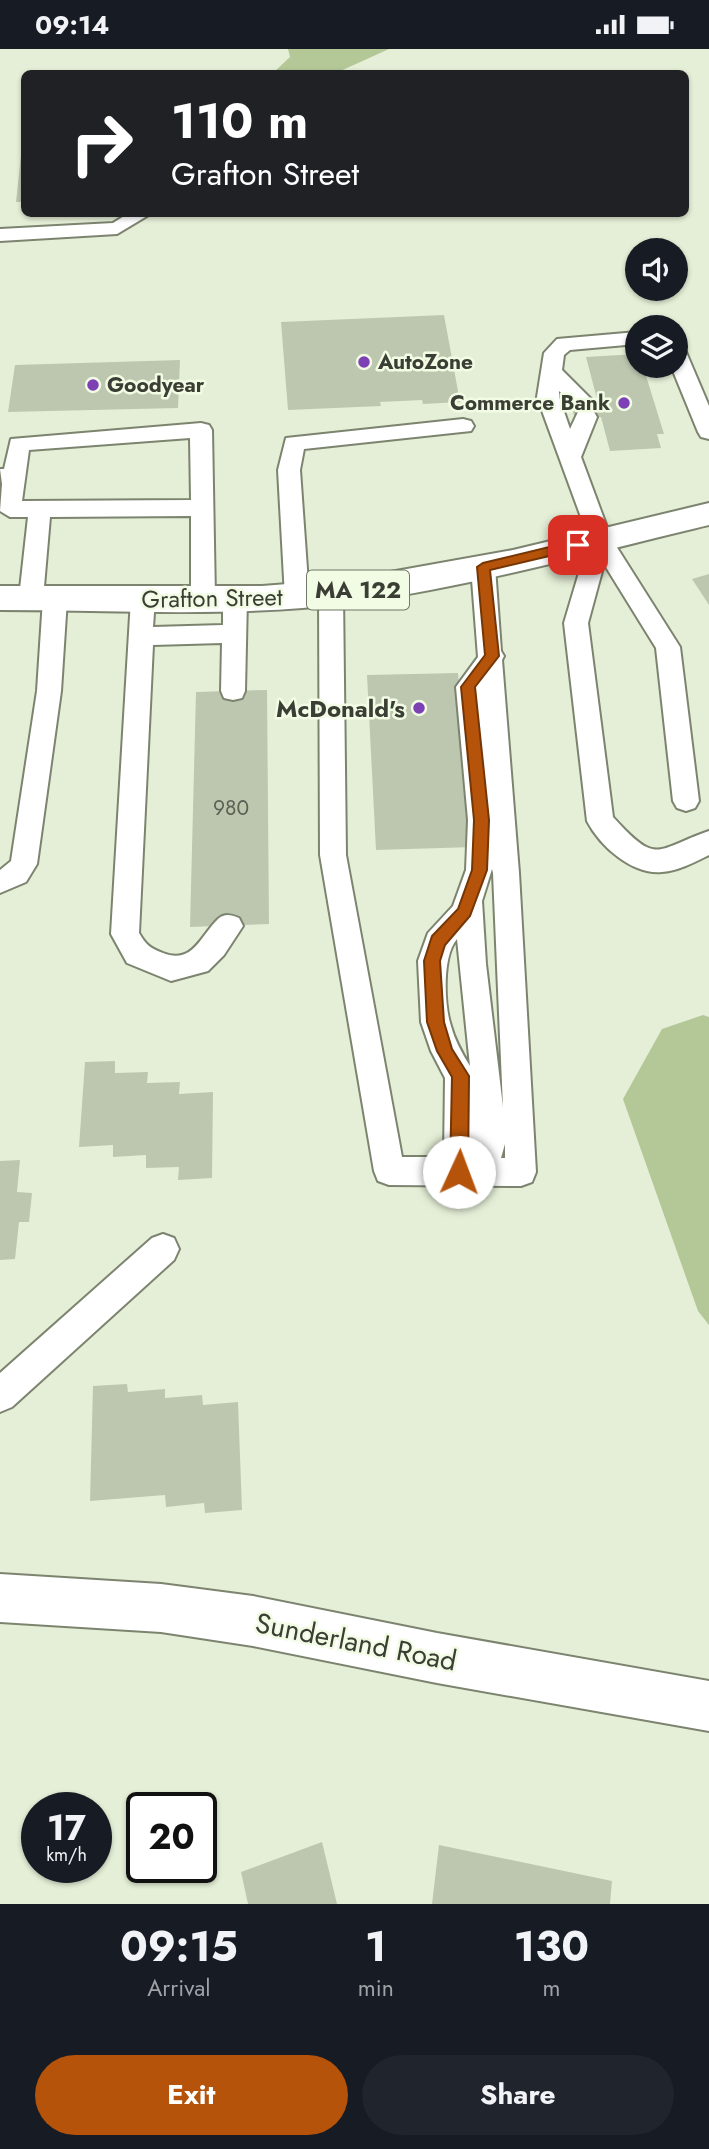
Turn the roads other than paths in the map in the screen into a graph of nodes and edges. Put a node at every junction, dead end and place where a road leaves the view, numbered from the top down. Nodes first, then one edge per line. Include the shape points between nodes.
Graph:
1 (136, 217) edge
2 (0, 235) edge
3 (625, 339) edge
4 (551, 371) junction
5 (687, 378) edge
6 (463, 426) dead end
7 (709, 432) edge
8 (570, 457) junction
9 (7, 476) edge
10 (203, 507) junction
11 (40, 509) junction
12 (709, 514) edge
13 (600, 539) junction
14 (483, 567) junction
15 (331, 593) junction
16 (297, 597) junction
17 (29, 598) edge
18 (203, 598) junction
19 (235, 598) junction
20 (143, 599) junction
21 (235, 634) junction
22 (140, 636) junction
23 (492, 656) junction
24 (233, 691) dead end
25 (686, 801) dead end
26 (709, 842) edge
27 (0, 882) edge
28 (469, 901) junction
29 (229, 926) dead end
30 (470, 1172) junction
31 (163, 1249) dead end
32 (0, 1395) edge
33 (0, 1598) edge
34 (709, 1706) edge

1 - 2 lane via 117,228
3 - 4 lane via 564,344 554,353
4 - 8 lane via 548,397
4 - 8 lane via 584,409
5 - 7 lane
6 - 16 lane via 294,443 289,470
8 - 13 lane
9 - 10 lane via 19,444 201,430
9 - 11 lane via 10,509
10 - 11 lane
10 - 18 lane
11 - 17 lane
12 - 13 main road, Grafton Street / MA 122
13 - 14 main road, Grafton Street / MA 122
13 - 25 lane via 668,647
13 - 26 lane via 576,623 600,821 636,856 665,863
14 - 15 main road, Grafton Street / MA 122
14 - 23 lane
15 - 16 main road, Grafton Street / MA 122
15 - 30 lane via 333,855 389,1171
16 - 19 main road, Grafton Street / MA 122
17 - 20 main road, Grafton Street / MA 122
17 - 27 lane via 50,691 24,864 17,874
18 - 19 main road, Grafton Street / MA 122
18 - 20 main road, Grafton Street / MA 122
19 - 21 lane
20 - 22 lane
21 - 22 lane
21 - 24 lane
22 - 29 lane via 125,935 137,955 171,969 198,963
23 - 28 lane via 468,687 481,820 480,870
23 - 30 lane via 521,1172
28 - 30 lane via 471,964 491,1140
28 - 30 lane via 452,929 438,941 432,961 435,1022 460,1076
31 - 32 lane
33 - 34 main road, Sunderland Road via 148,1607 253,1621

